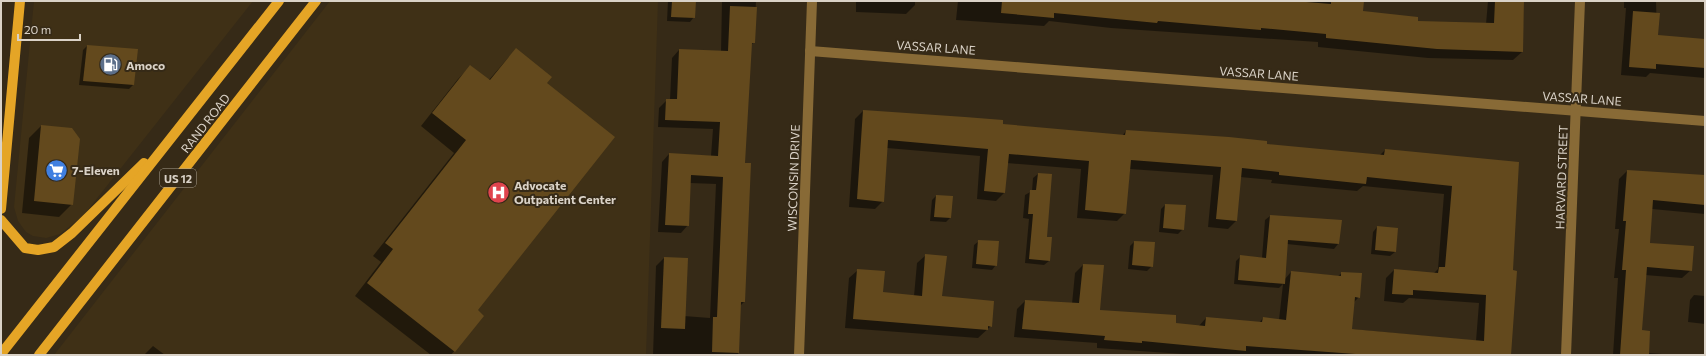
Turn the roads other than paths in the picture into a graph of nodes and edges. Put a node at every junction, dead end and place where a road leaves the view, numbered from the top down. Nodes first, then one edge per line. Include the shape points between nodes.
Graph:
1 (20, 1) edge
2 (279, 1) edge
3 (316, 1) edge
4 (812, 1) edge
5 (1580, 1) edge
6 (810, 51) junction
7 (1576, 110) junction
8 (1705, 120) edge
9 (175, 132) junction
10 (1, 210) edge
11 (1, 220) edge
12 (1, 354) edge
13 (39, 355) edge
14 (799, 355) edge
15 (1566, 355) edge

1 - 10 main road
2 - 9 main road, RAND ROAD / US 12
3 - 13 main road, RAND ROAD / US 12
4 - 6 street, WISCONSIN DRIVE
5 - 7 street, HARVARD STREET
6 - 7 street, VASSAR LANE
6 - 14 street, WISCONSIN DRIVE
7 - 8 street, VASSAR LANE
7 - 15 street, HARVARD STREET
9 - 11 main road via 72,233 54,247 38,250 25,248
9 - 12 main road, RAND ROAD / US 12

